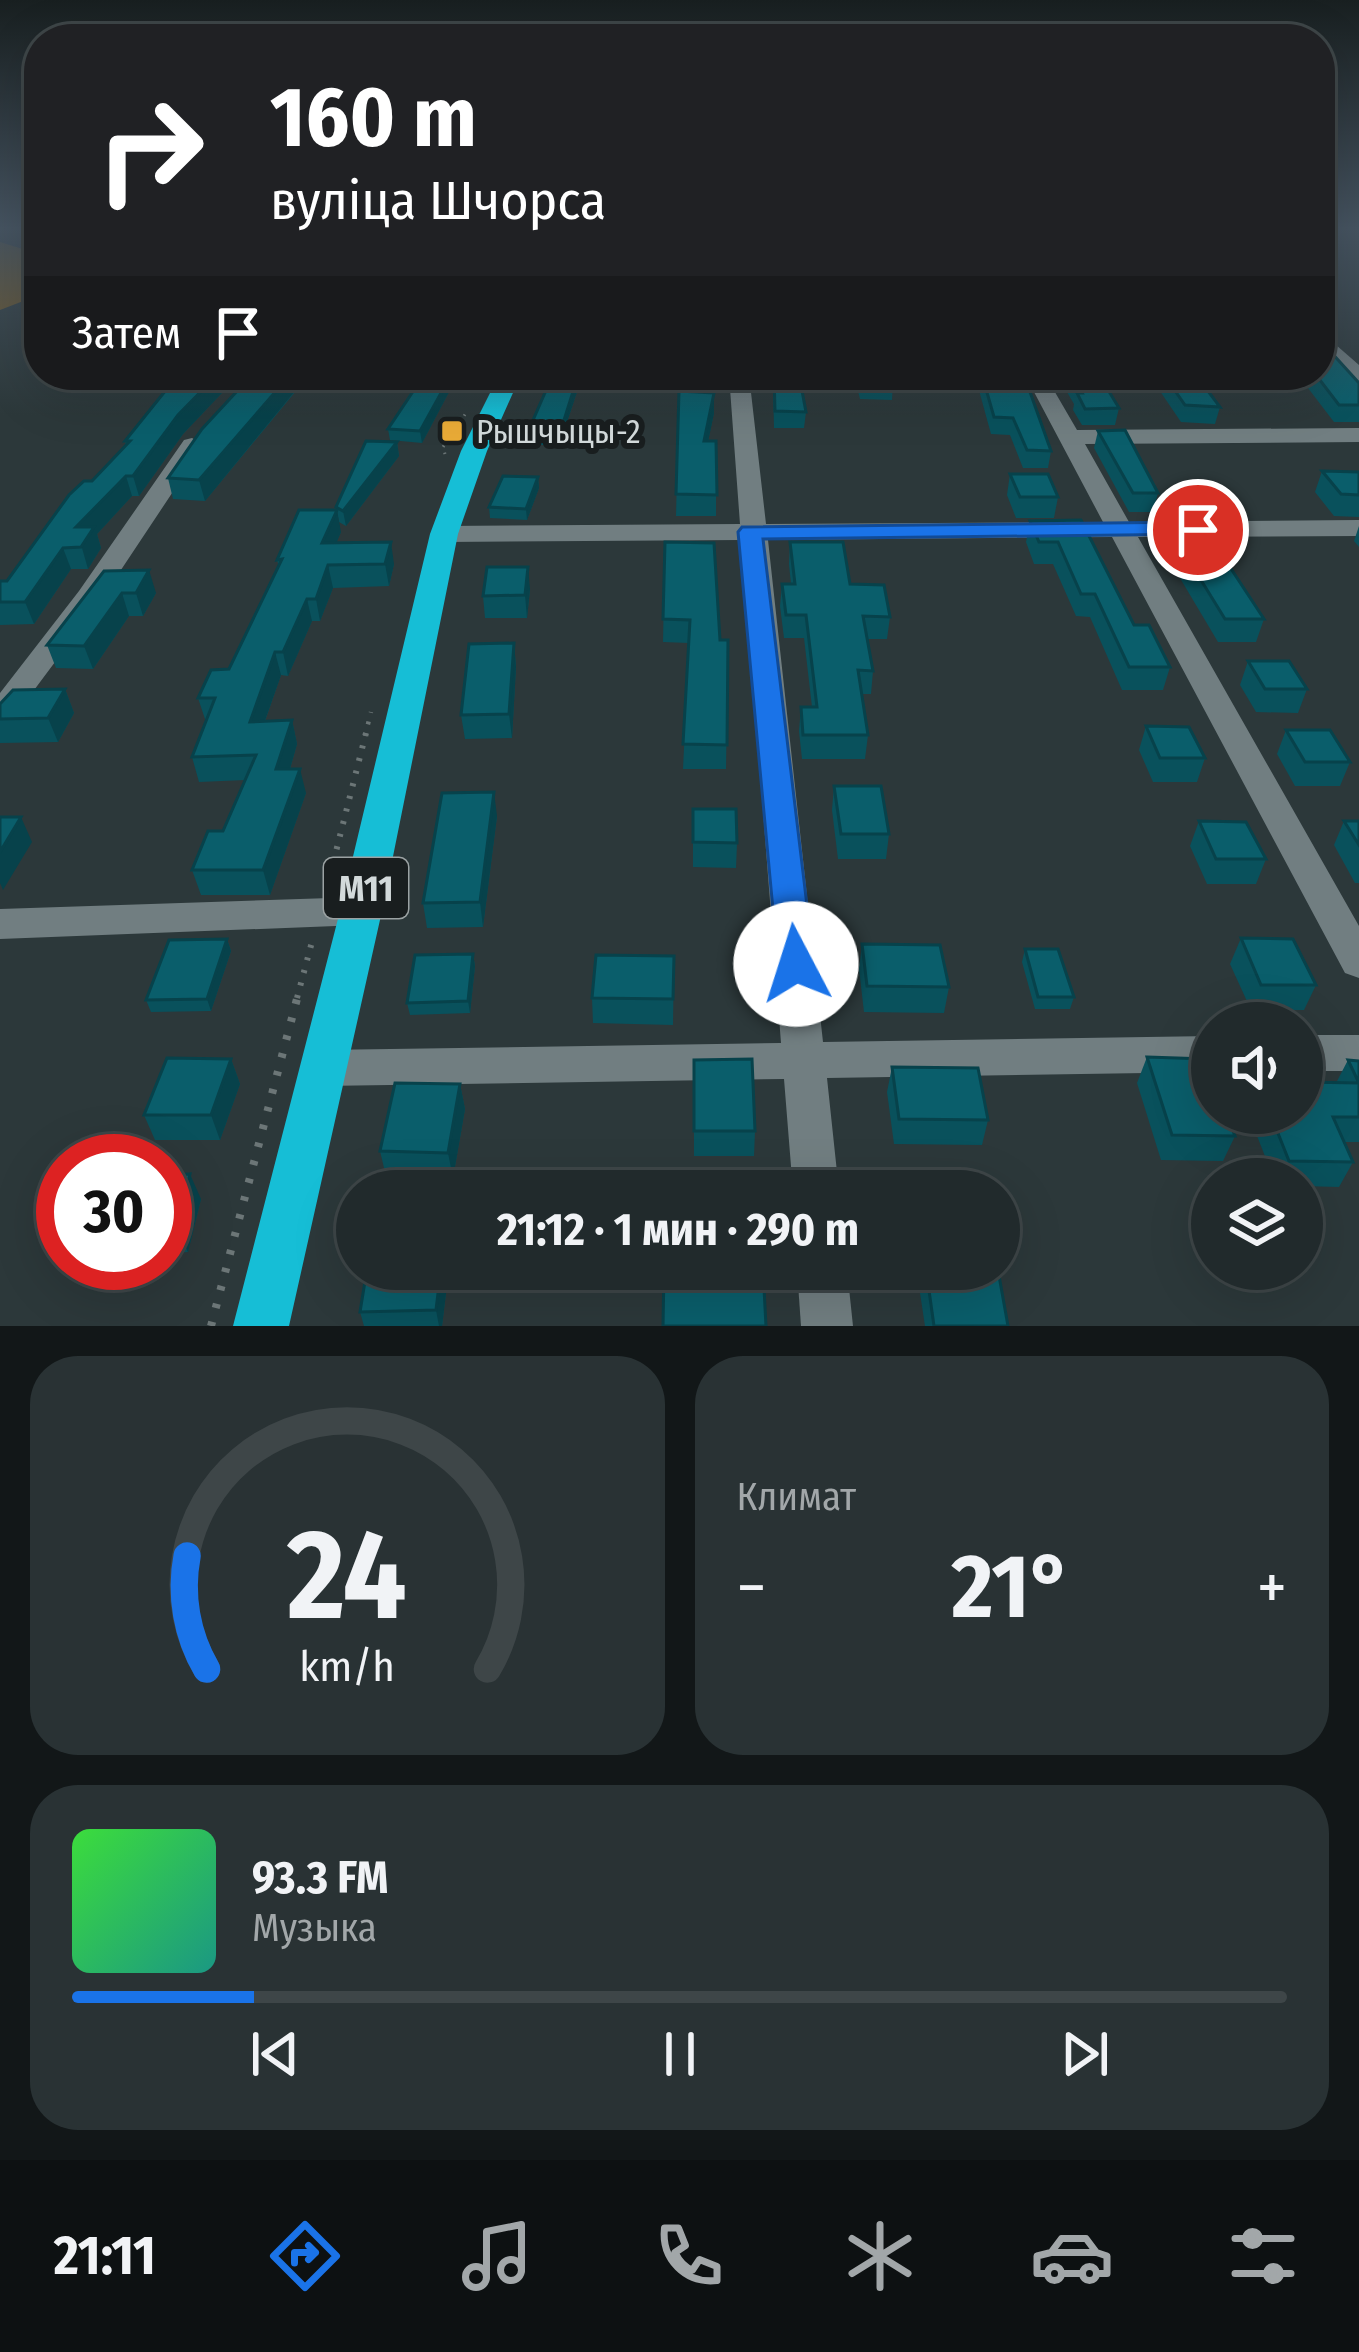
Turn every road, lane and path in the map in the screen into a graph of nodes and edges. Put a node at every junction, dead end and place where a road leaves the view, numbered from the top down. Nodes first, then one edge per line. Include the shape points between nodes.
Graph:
1 (1335, 352) edge
2 (1359, 377) edge
3 (504, 390) edge
4 (740, 390) edge
5 (1043, 390) edge
6 (210, 425) edge
7 (1359, 435) edge
8 (1067, 437) junction
9 (1359, 529) edge
10 (1117, 530) junction
11 (750, 532) junction
12 (444, 534) junction
13 (0, 713) edge
14 (361, 911) junction
15 (0, 924) edge
16 (1359, 962) edge
17 (1323, 1053) edge
18 (1359, 1053) edge
19 (1191, 1054) edge
20 (805, 1059) junction
21 (322, 1068) junction
22 (814, 1170) edge
23 (824, 1290) edge
24 (261, 1326) edge
25 (827, 1326) edge

1 - 2 street
3 - 12 highway, М11
4 - 11 street
5 - 8 street
6 - 13 street
7 - 8 street
8 - 10 street
9 - 10 street
10 - 11 street
10 - 16 street
11 - 12 street
11 - 20 street
12 - 14 highway, М11
14 - 15 street
14 - 21 highway, М11
17 - 18 street
19 - 20 street
20 - 21 street
20 - 22 street
21 - 24 highway, М11
23 - 25 street

